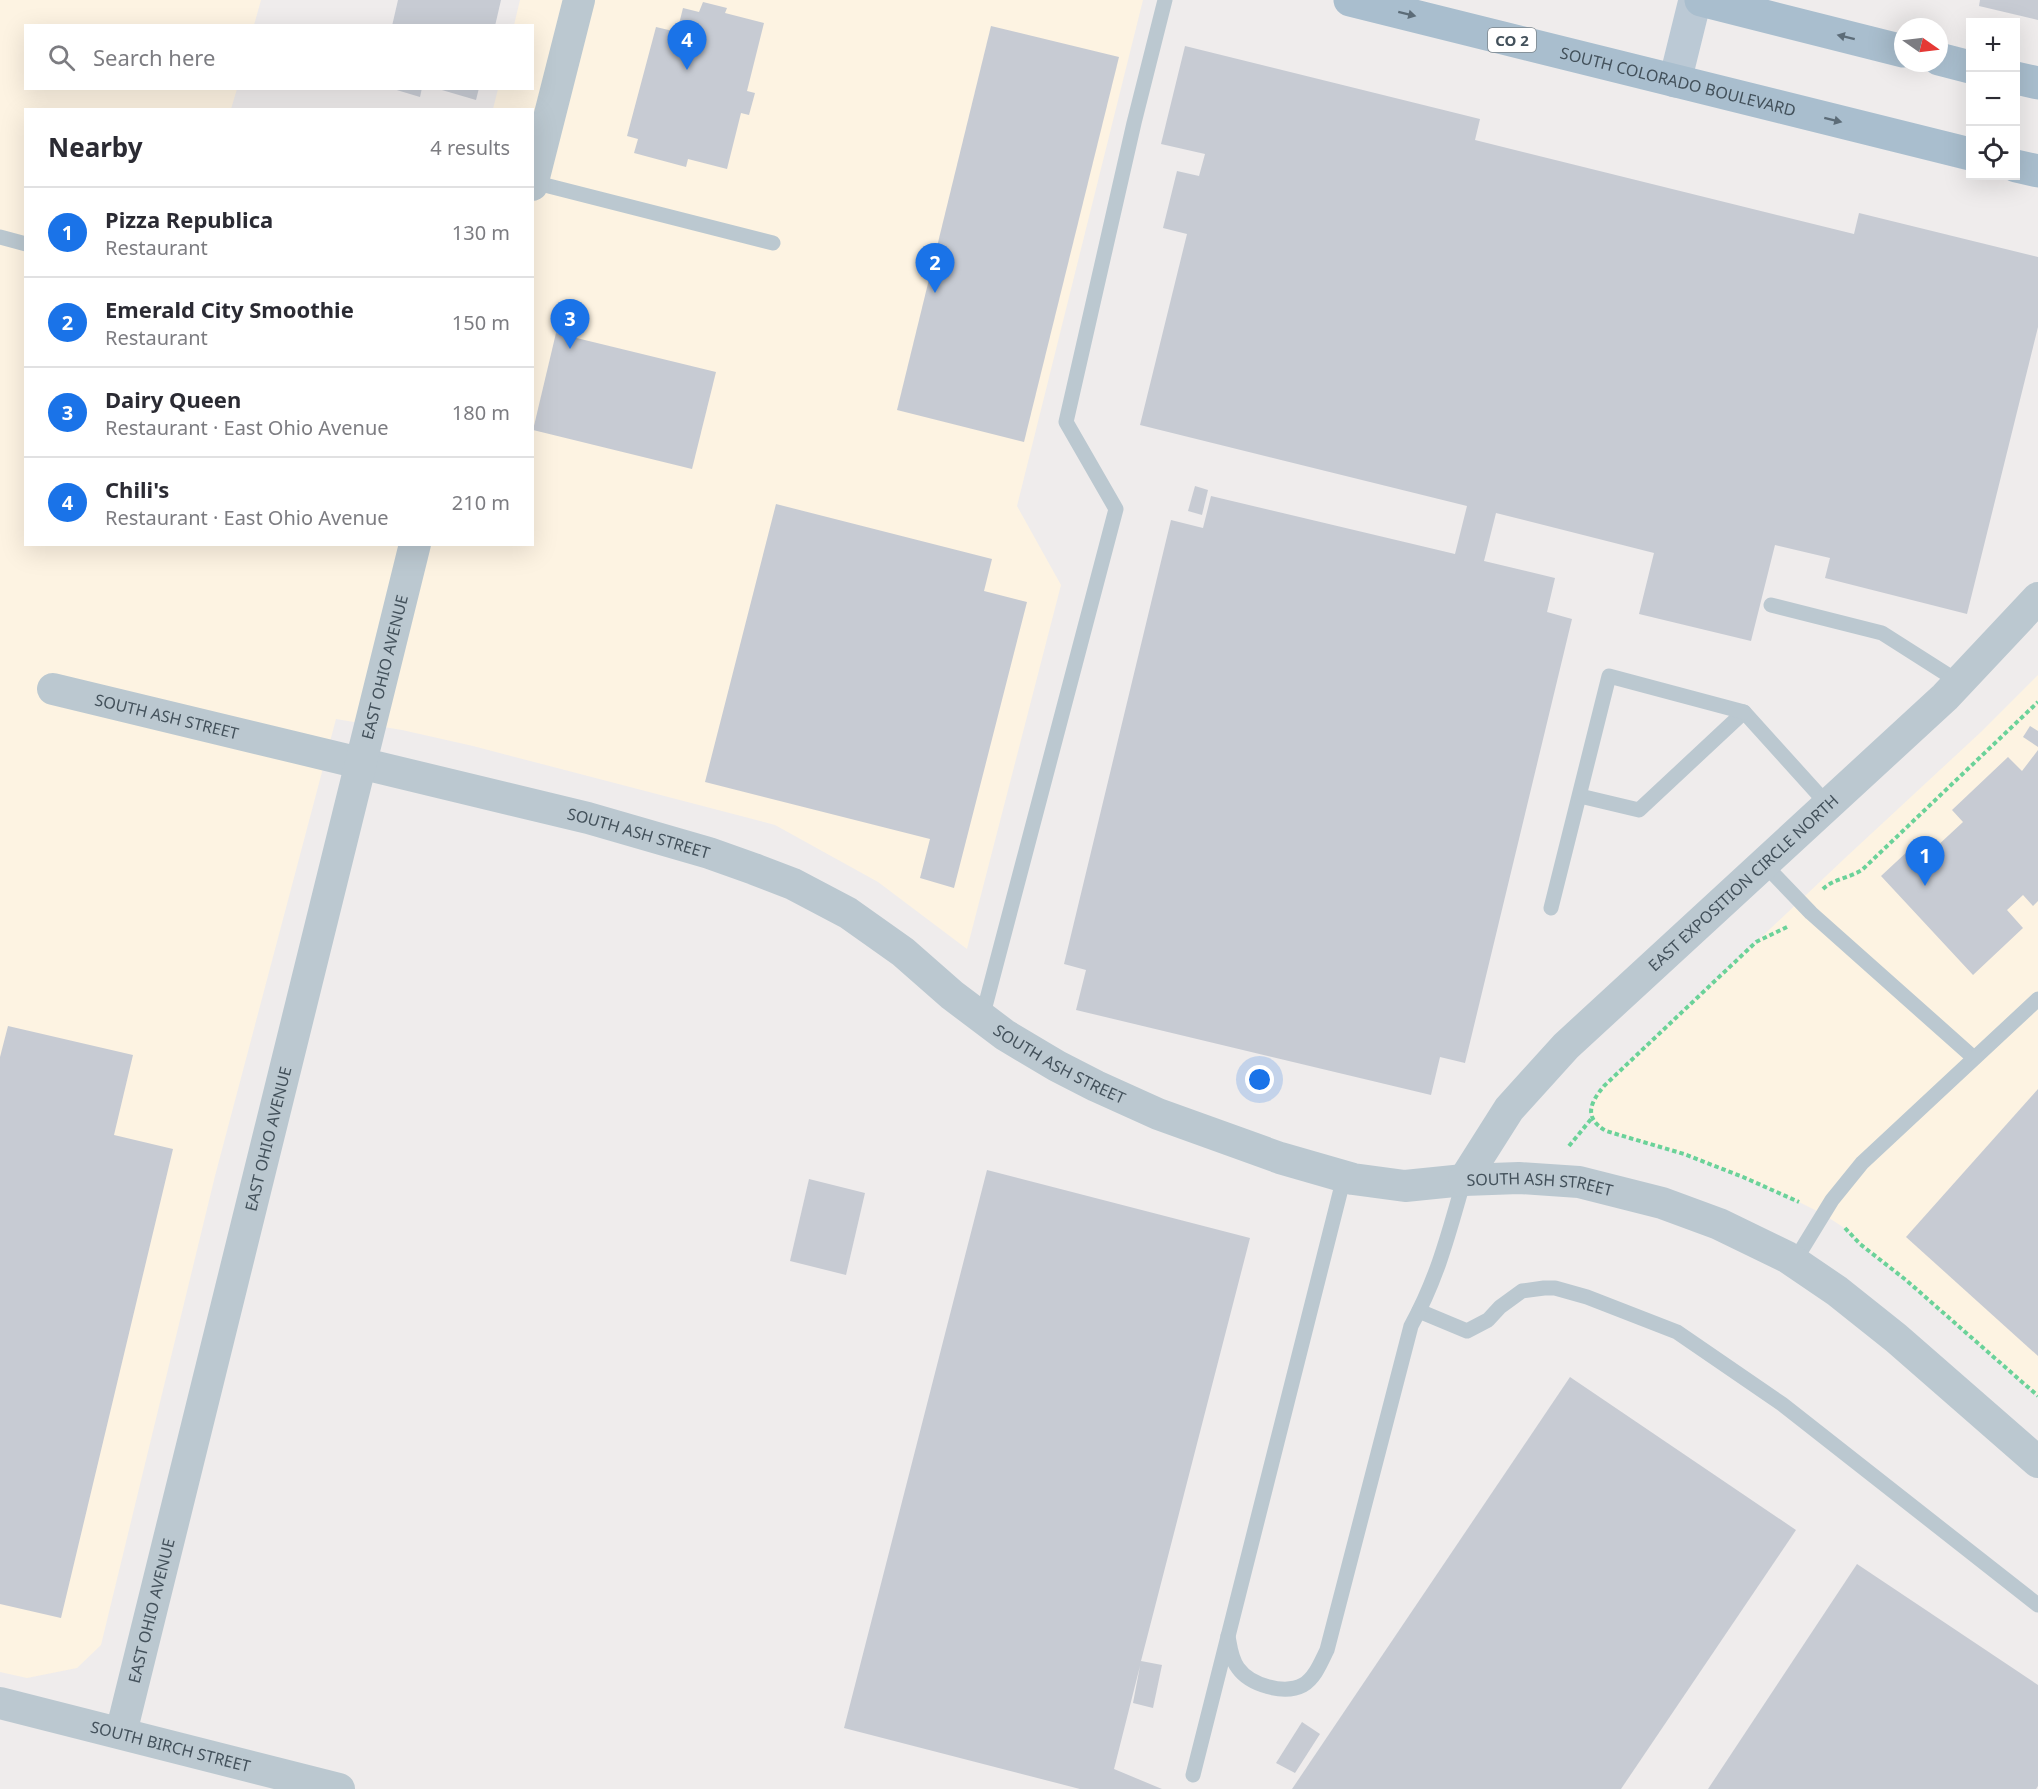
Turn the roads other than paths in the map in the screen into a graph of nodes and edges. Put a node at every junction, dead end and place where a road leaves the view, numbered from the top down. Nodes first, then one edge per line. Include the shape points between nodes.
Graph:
1 (579, 0) edge
2 (1165, 0) edge
3 (1350, 0) edge
4 (1695, 0) edge
5 (1701, 0) edge
6 (1894, 49) edge
7 (1948, 61) edge
8 (1966, 66) edge
9 (2020, 79) edge
10 (1675, 81) junction
11 (2038, 83) edge
12 (1966, 153) edge
13 (2020, 166) edge
14 (2038, 171) edge
15 (534, 180) edge
16 (534, 184) edge
17 (0, 237) edge
18 (24, 243) edge
19 (773, 243) dead end
20 (415, 546) edge
21 (2038, 598) edge
22 (1771, 605) dead end
23 (1959, 682) junction
24 (53, 689) dead end
25 (1744, 712) junction
26 (361, 763) junction
27 (1580, 796) junction
28 (1828, 805) junction
29 (1764, 864) junction
30 (1551, 908) dead end
31 (2038, 999) edge
32 (982, 1018) junction
33 (1974, 1058) junction
34 (1344, 1177) junction
35 (1464, 1179) junction
36 (1794, 1262) junction
37 (1419, 1311) junction
38 (2038, 1462) edge
39 (2038, 1605) edge
40 (1228, 1636) junction
41 (0, 1703) edge
42 (122, 1733) junction
43 (1193, 1775) dead end
44 (339, 1789) edge

1 - 15 street
2 - 32 lane via 1066,422 1116,509
3 -> 10 main road, SOUTH COLORADO BOULEVARD / CO 2
4 - 10 street
6 -> 5 main road
7 - 8 main road
9 - 11 main road
10 -> 12 main road, SOUTH COLORADO BOULEVARD / CO 2
13 - 14 main road
16 - 19 lane
17 - 18 lane
20 - 26 street, EAST OHIO AVENUE
21 - 23 street, EAST EXPOSITION CIRCLE NORTH
22 - 23 lane via 1882,633
23 - 28 street, EAST EXPOSITION CIRCLE NORTH
24 - 26 street, SOUTH ASH STREET
25 - 27 lane via 1639,810
25 - 27 lane via 1609,676
25 - 28 lane
26 - 32 street, SOUTH ASH STREET via 643,832 793,885 826,900 882,936
26 - 42 street, EAST OHIO AVENUE
27 - 30 lane
28 - 29 street, EAST EXPOSITION CIRCLE NORTH
29 - 33 lane via 1806,908
29 - 35 street, EAST EXPOSITION CIRCLE NORTH via 1566,1046 1509,1109
31 - 33 lane
32 - 34 street, SOUTH ASH STREET via 1024,1047 1107,1091 1219,1136
33 - 36 lane via 1850,1177
34 - 35 street, SOUTH ASH STREET via 1405,1186
34 - 40 lane
35 - 36 street, SOUTH ASH STREET via 1542,1178 1609,1189 1719,1224
35 - 37 lane via 1439,1265
36 - 38 street, SOUTH ASH STREET via 1888,1331
37 - 39 lane via 1467,1331 1488,1320 1522,1291 1544,1287 1587,1297 1677,1332 1782,1404
37 - 40 lane via 1411,1326 1327,1650 1317,1671 1303,1684 1289,1689 1253,1682 1238,1669
40 - 43 lane
41 - 42 street, SOUTH BIRCH STREET
42 - 44 street, SOUTH BIRCH STREET

